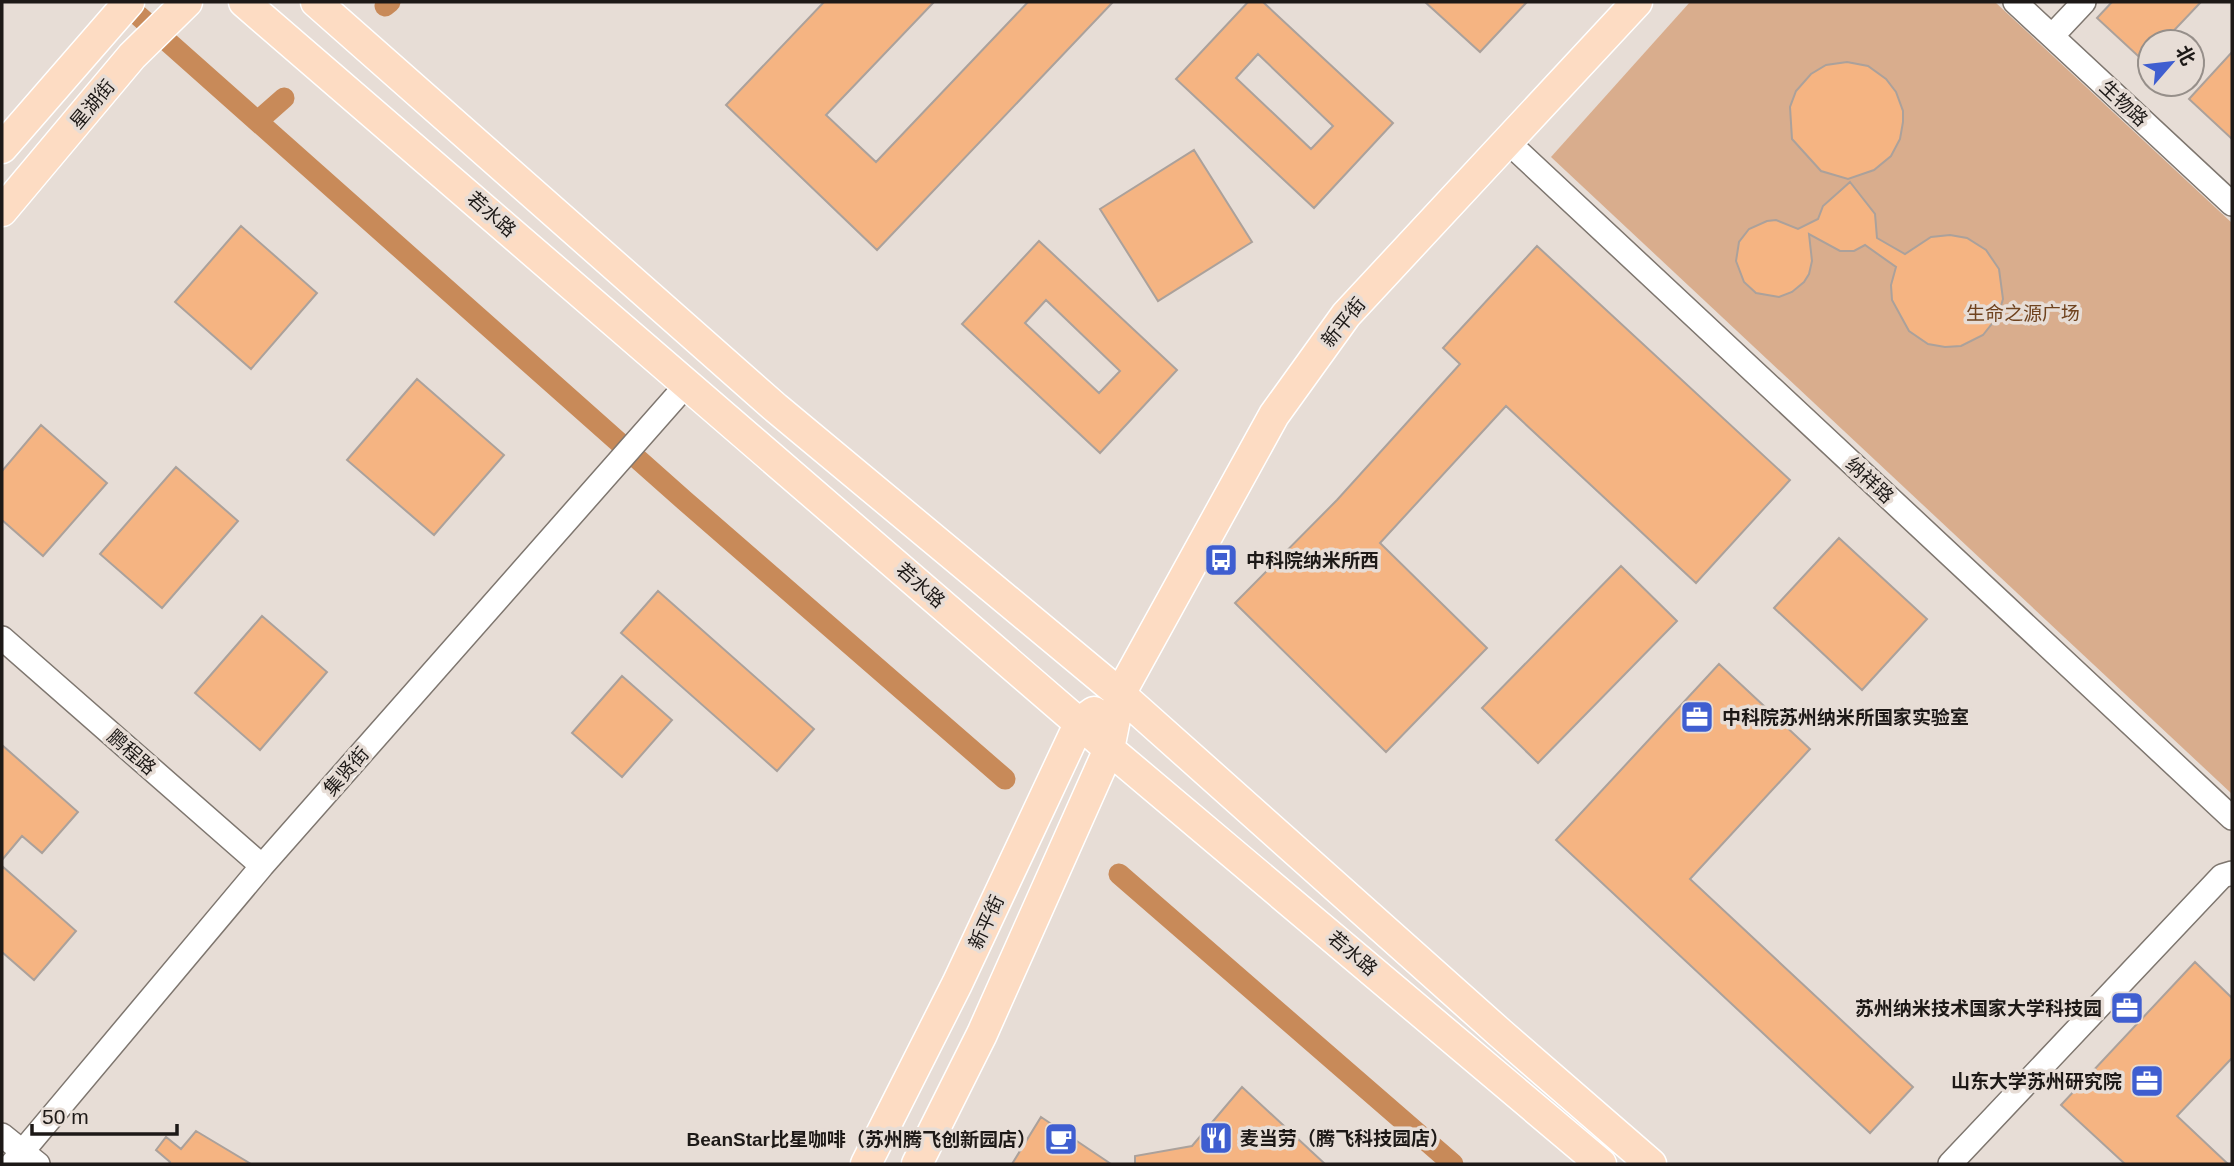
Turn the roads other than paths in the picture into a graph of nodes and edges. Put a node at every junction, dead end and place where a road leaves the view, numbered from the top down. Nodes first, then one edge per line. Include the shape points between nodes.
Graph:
1 (129, 2) edge
2 (187, 2) edge
3 (244, 2) edge
4 (316, 2) edge
5 (1637, 2) edge
6 (2015, 2) edge
7 (2084, 2) edge
8 (2052, 36) junction
9 (1508, 142) junction
10 (2, 148) edge
11 (2232, 204) edge
12 (2, 211) edge
13 (688, 383) junction
14 (2, 638) edge
15 (1120, 694) junction
16 (1080, 722) junction
17 (1109, 749) junction
18 (2232, 818) edge
19 (262, 866) junction
20 (2232, 873) edge
21 (2, 1135) edge
22 (24, 1160) edge
23 (866, 1164) edge
24 (917, 1164) edge
25 (1601, 1164) edge
26 (1651, 1164) edge
27 (1950, 1164) edge

1 - 10 main road, 星湖街
2 - 12 main road, 星湖街 via 132,56
3 - 13 main road, 若水路
4 - 15 main road, 若水路 via 776,408
5 - 9 main road, 新平街
6 - 8 street, 生物路
7 - 8 street
8 - 11 street, 生物路
9 - 15 main road, 新平街 via 1346,315 1275,415
9 - 18 street, 纳祥路
13 - 16 main road, 若水路
13 - 19 street, 集贤街
14 - 19 street, 鹏程路
15 - 16 main road, 新平街
15 - 17 main road, 新平街
15 - 26 main road, 若水路
16 - 17 main road, 若水路
16 - 23 main road, 新平街
17 - 24 main road, 新平街 via 982,1034
17 - 25 main road, 若水路
19 - 22 street, 集贤街
20 - 27 street via 2222,876
21 - 22 street

